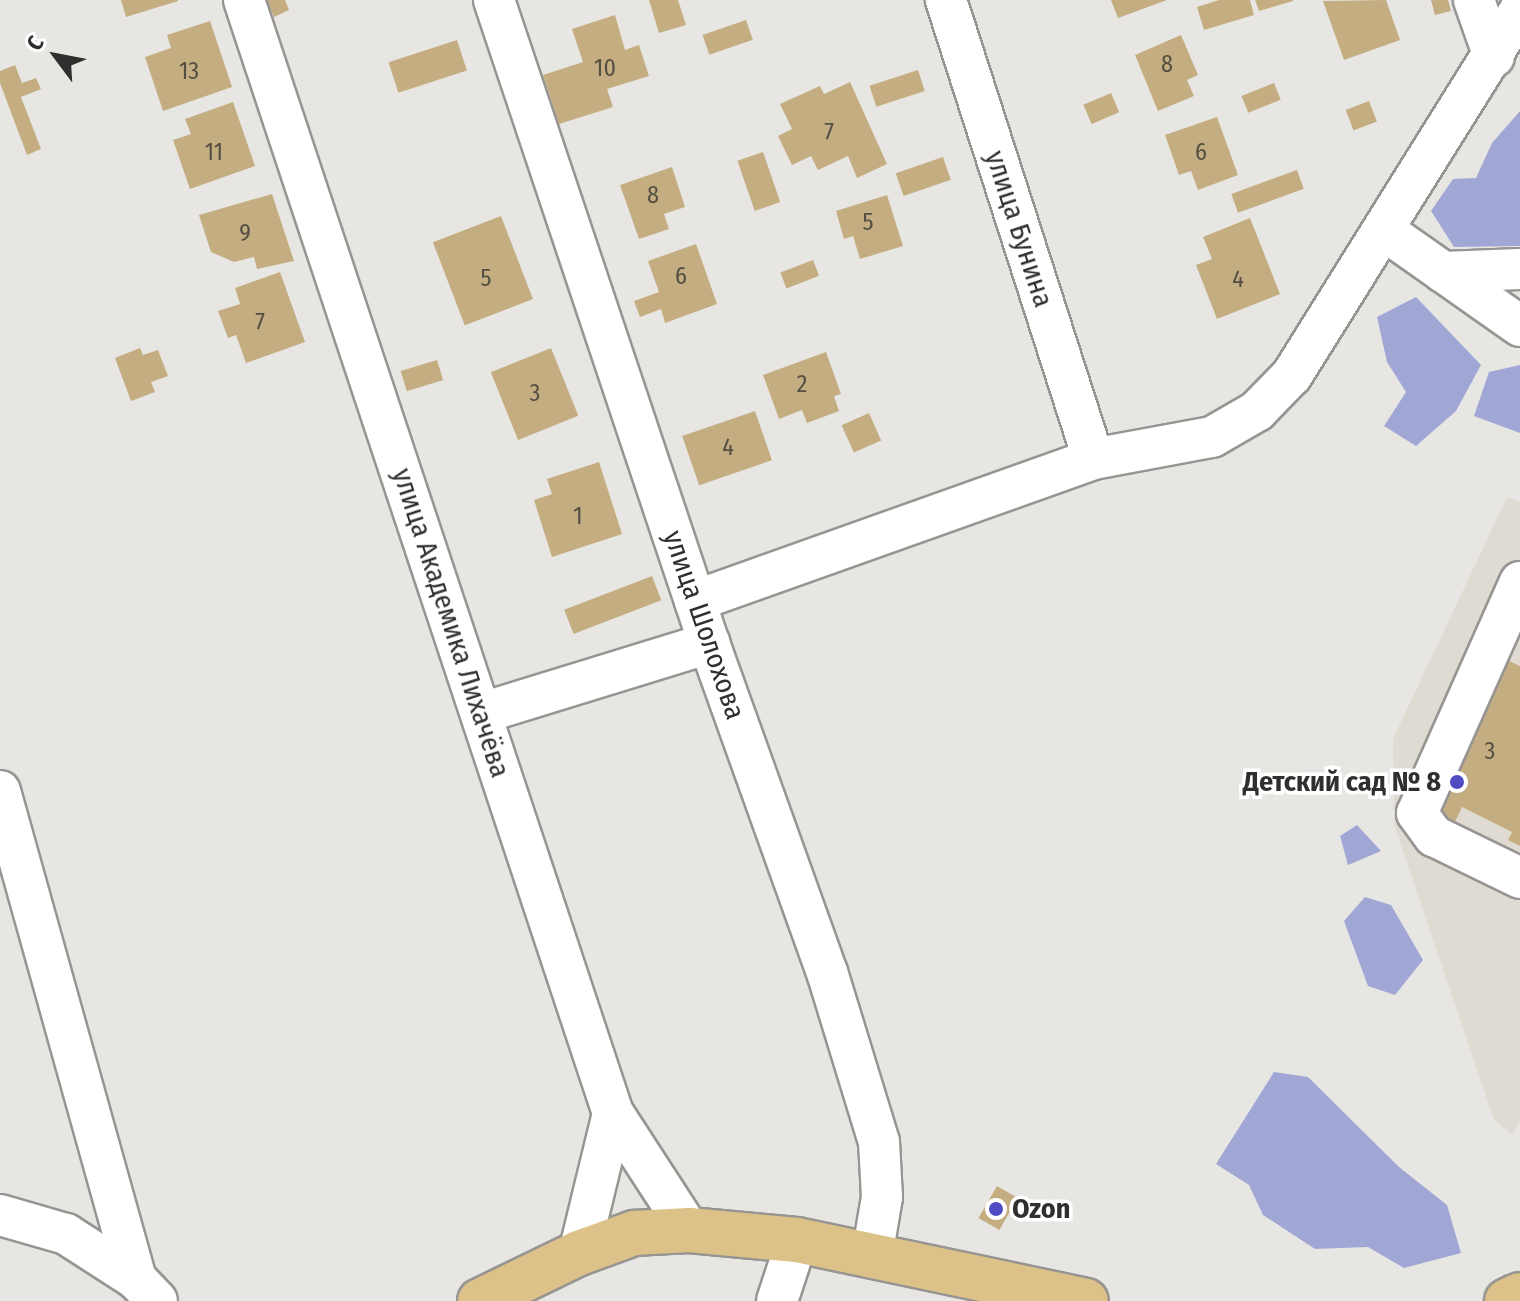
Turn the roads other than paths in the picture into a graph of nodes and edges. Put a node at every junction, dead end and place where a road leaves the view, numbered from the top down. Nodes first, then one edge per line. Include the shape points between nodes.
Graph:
1 (244, 0) edge
2 (494, 0) edge
3 (946, 0) edge
4 (1474, 0) edge
5 (1520, 10) edge
6 (1494, 57) junction
7 (1385, 231) junction
8 (1520, 269) edge
9 (1443, 272) junction
10 (1517, 324) edge
11 (1093, 459) junction
12 (1520, 582) edge
13 (695, 601) junction
14 (709, 643) junction
15 (482, 713) junction
16 (0, 791) edge
17 (1520, 878) edge
18 (613, 1113) junction
19 (0, 1215) edge
20 (689, 1230) junction
21 (797, 1240) junction
22 (579, 1253) junction
23 (872, 1256) junction
24 (146, 1290) edge
25 (1520, 1295) edge
26 (480, 1301) edge
27 (777, 1301) edge
28 (1086, 1301) edge
29 (1507, 1301) edge

1 - 15 street, улица Академика Лихачёва
2 - 13 street, улица Шолохова
3 - 11 street, улица Бунина
4 - 6 street
5 - 6 street
6 - 7 street
7 - 9 street
7 - 11 street via 1292,375 1257,411 1212,437
8 - 9 street
9 - 10 street
11 - 13 street
12 - 17 street via 1417,813 1434,836
13 - 14 street, улица Шолохова
14 - 15 street
14 - 23 street, улица Шолохова via 827,972 879,1142 882,1197
15 - 18 street, улица Академика Лихачёва
16 - 24 street
18 - 20 street, улица Академика Лихачёва
18 - 22 street
19 - 24 street via 66,1234
20 - 21 main road
20 - 22 main road via 634,1233
21 - 23 main road
21 - 27 street
22 - 26 main road
23 - 28 main road
25 - 29 main road

